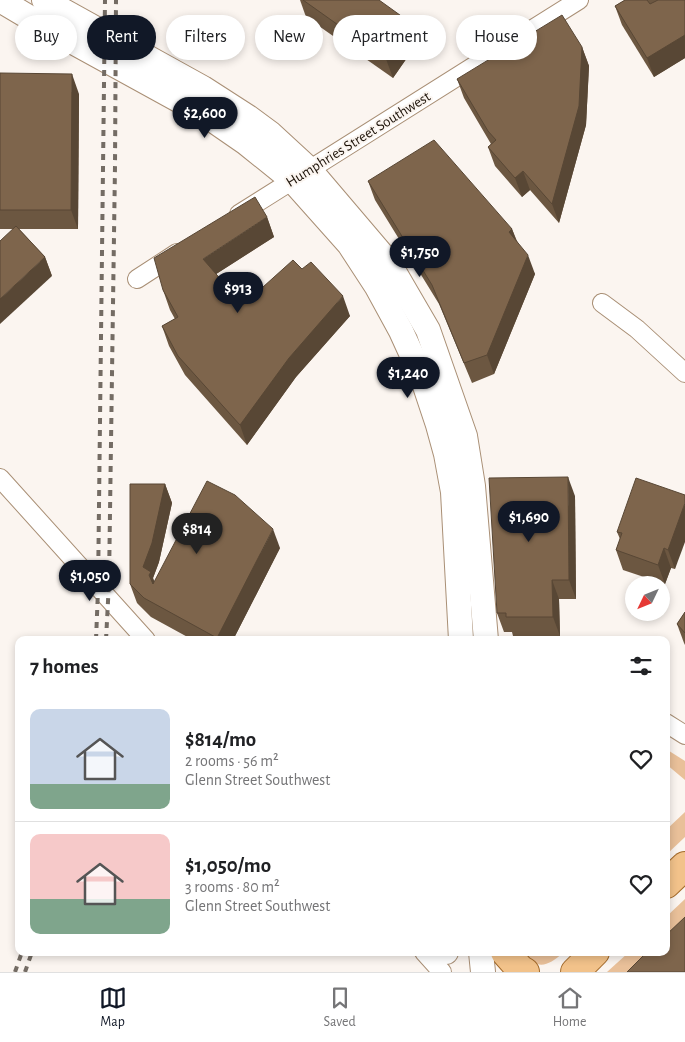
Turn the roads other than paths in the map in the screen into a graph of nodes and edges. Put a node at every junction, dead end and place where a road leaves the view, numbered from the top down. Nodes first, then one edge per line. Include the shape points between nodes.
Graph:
1 (0, 0) edge
2 (44, 0) edge
3 (579, 0) edge
4 (301, 174) junction
5 (227, 221) edge
6 (194, 242) edge
7 (137, 279) dead end
8 (602, 303) dead end
9 (685, 372) edge
10 (0, 478) edge
11 (142, 636) edge
12 (462, 636) edge
13 (486, 636) edge
14 (670, 726) edge
15 (685, 735) edge
16 (685, 866) edge
17 (670, 880) edge
18 (428, 956) edge
19 (481, 956) edge
20 (505, 956) edge
21 (508, 956) edge
22 (442, 972) edge
23 (483, 972) edge
24 (505, 972) edge
25 (525, 972) edge

1 - 4 main road via 204,114 246,143
2 - 4 main road via 248,117 271,134
3 - 4 street, Humphries Street Southwest
4 - 5 street, Humphries Street Southwest
4 - 12 main road via 377,286 422,377 446,454 453,492
4 - 13 main road via 389,263 428,330 465,436 473,486
6 - 7 street
8 - 9 street via 637,328
10 - 11 street
14 - 15 street
16 - 17 main road
18 - 22 street
19 - 23 main road
20 - 24 main road
21 - 25 main road

